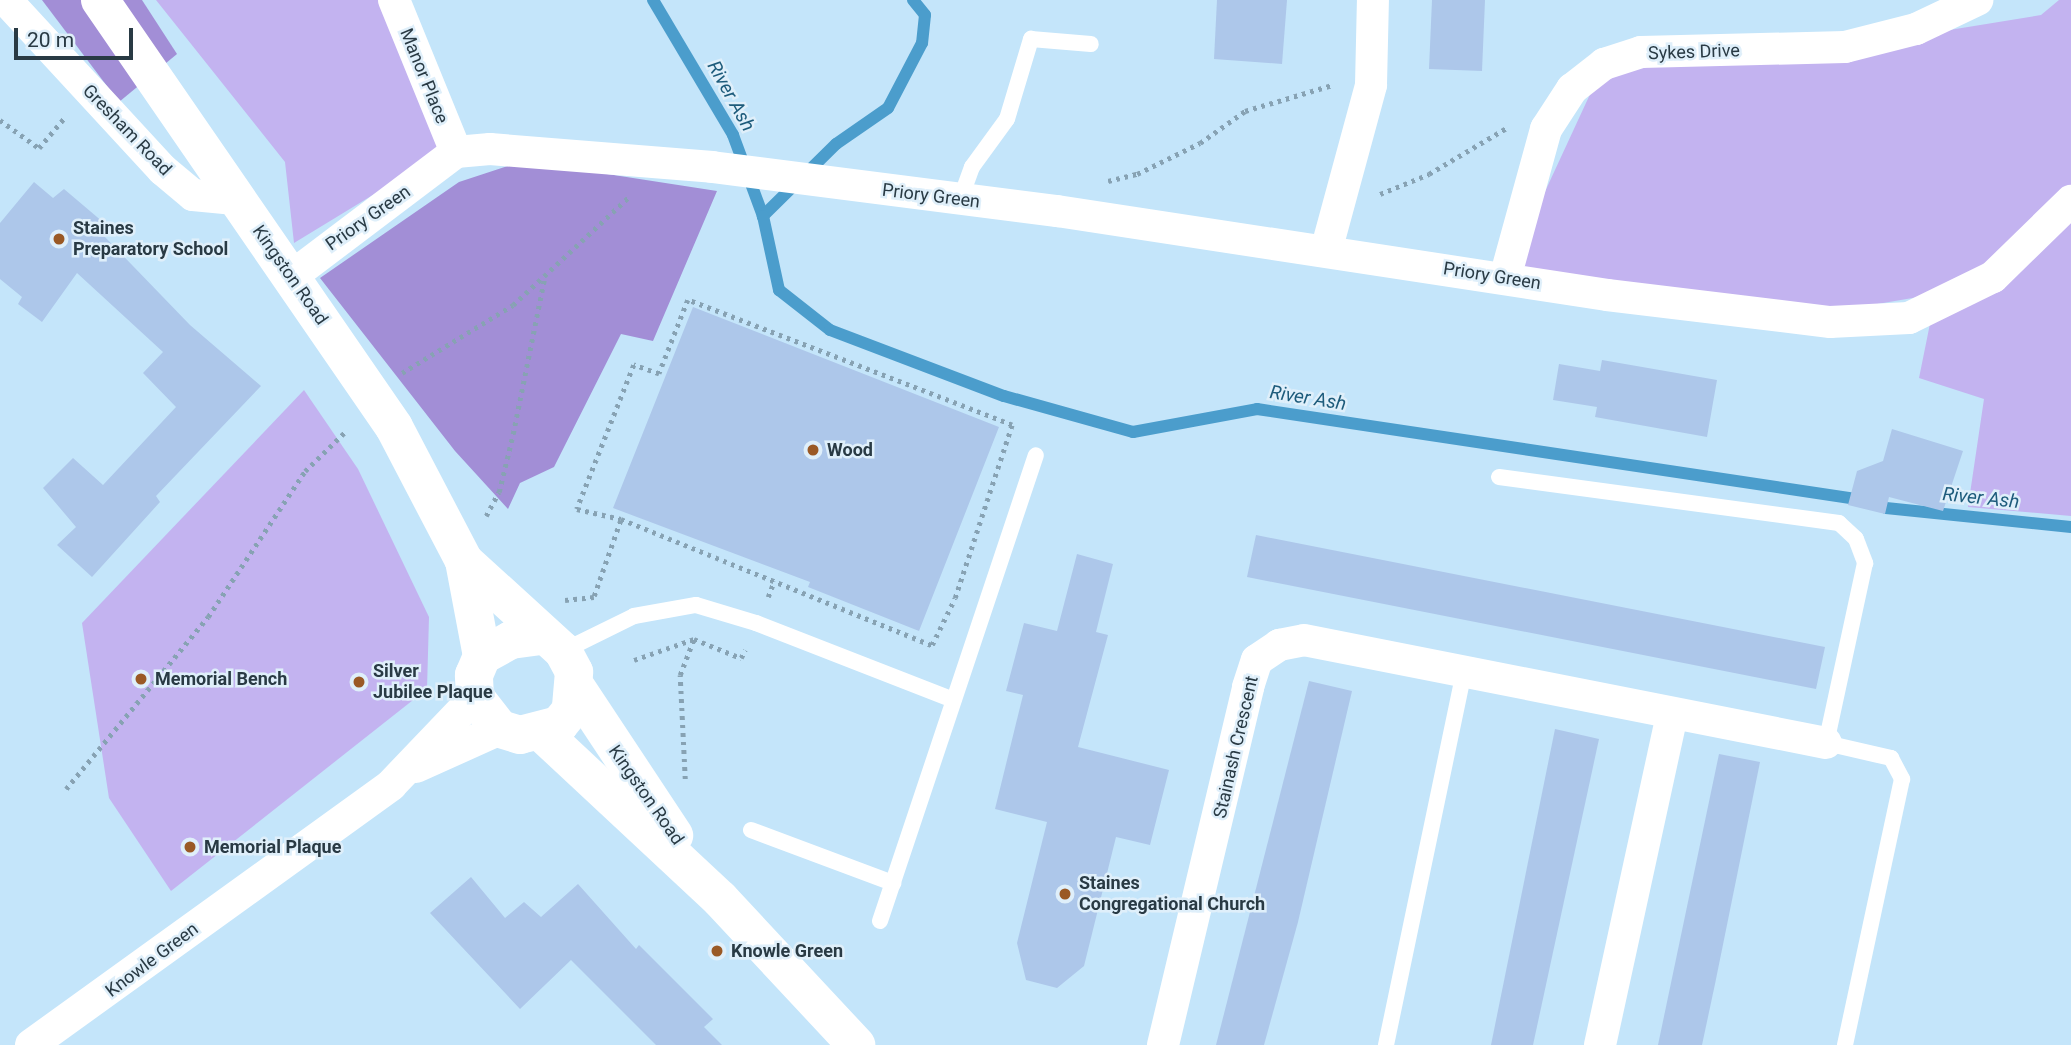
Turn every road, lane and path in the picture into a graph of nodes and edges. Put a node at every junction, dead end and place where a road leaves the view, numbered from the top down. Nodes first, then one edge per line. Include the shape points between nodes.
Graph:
1 (6, 0) edge
2 (100, 0) edge
3 (394, 0) edge
4 (1373, 0) edge
5 (1977, 0) edge
6 (1091, 44) dead end
7 (1371, 67) junction
8 (88, 90) junction
9 (0, 120) edge
10 (1517, 121) dead end
11 (456, 152) junction
12 (665, 162) junction
13 (1103, 182) dead end
14 (235, 199) junction
15 (960, 200) junction
16 (1342, 200) junction
17 (2071, 201) edge
18 (1326, 251) junction
19 (545, 275) junction
20 (292, 276) junction
21 (1505, 278) junction
22 (400, 374) dead end
23 (352, 425) dead end
24 (1036, 455) dead end
25 (1499, 477) dead end
26 (486, 516) dead end
27 (621, 519) junction
28 (464, 561) junction
29 (594, 596) dead end
30 (552, 643) junction
31 (482, 656) junction
32 (634, 660) dead end
33 (1464, 673) junction
34 (576, 687) junction
35 (475, 696) junction
36 (954, 701) junction
37 (1672, 715) junction
38 (500, 729) junction
39 (541, 732) junction
40 (1826, 743) junction
41 (404, 771) junction
42 (66, 789) dead end
43 (686, 790) dead end
44 (751, 830) dead end
45 (892, 883) junction
46 (720, 899) junction
47 (880, 921) dead end
48 (31, 1045) edge
49 (856, 1045) edge
50 (1163, 1045) edge
51 (1386, 1045) edge
52 (1600, 1045) edge
53 (1845, 1045) edge

1 - 8 street, Gresham Road
2 - 14 street, Kingston Road
3 - 11 street, Manor Place
4 - 7 street
5 - 21 street, Sykes Drive via 1916,29 1845,47 1642,52 1604,64 1572,89 1546,130
6 - 15 lane via 1031,39 1007,119 972,167
7 - 13 path via 1318,91 1245,111 1200,143 1137,174
7 - 16 street
8 - 9 path via 39,148
8 - 14 street, Gresham Road via 193,195
10 - 16 path via 1429,174 1373,197
11 - 12 street, Priory Green via 545,151
11 - 20 street, Priory Green
12 - 15 street, Priory Green
12 - 19 path
14 - 20 street, Kingston Road
15 - 18 street, Priory Green
16 - 18 street
17 - 21 street, Priory Green via 1993,277 1909,318 1830,322
18 - 21 street, Priory Green
19 - 22 path via 513,305
19 - 26 path via 499,492
20 - 28 street, Kingston Road via 394,426
23 - 42 path via 305,471 208,617
24 - 36 lane
25 - 40 lane via 1839,523 1856,539 1865,563
27 - 27 path via 577,509 634,365 659,374 688,300 1012,425 955,598 932,645
27 - 29 path
28 - 30 street, Kingston Road
28 - 31 street, Kingston Road
30 - 31 street via 511,640
30 - 34 street
30 - 36 lane via 634,615 696,605
31 - 35 street via 474,676
32 - 43 path via 694,639 680,676
33 - 37 street, Stainash Crescent
33 - 50 street, Stainash Crescent via 1304,640 1279,645 1257,660
33 - 51 lane
34 - 39 street via 571,710 559,725
34 - 46 street, Kingston Road via 627,771
35 - 38 street via 484,715
35 - 41 street, Knowle Green
36 - 45 lane
37 - 40 street, Stainash Crescent
37 - 52 street
38 - 39 street via 520,735
38 - 41 street, Knowle Green via 463,750
39 - 46 street, Kingston Road
40 - 53 lane via 1891,758 1902,779
41 - 48 street, Knowle Green
44 - 45 lane
45 - 47 lane
46 - 49 street, Kingston Road

